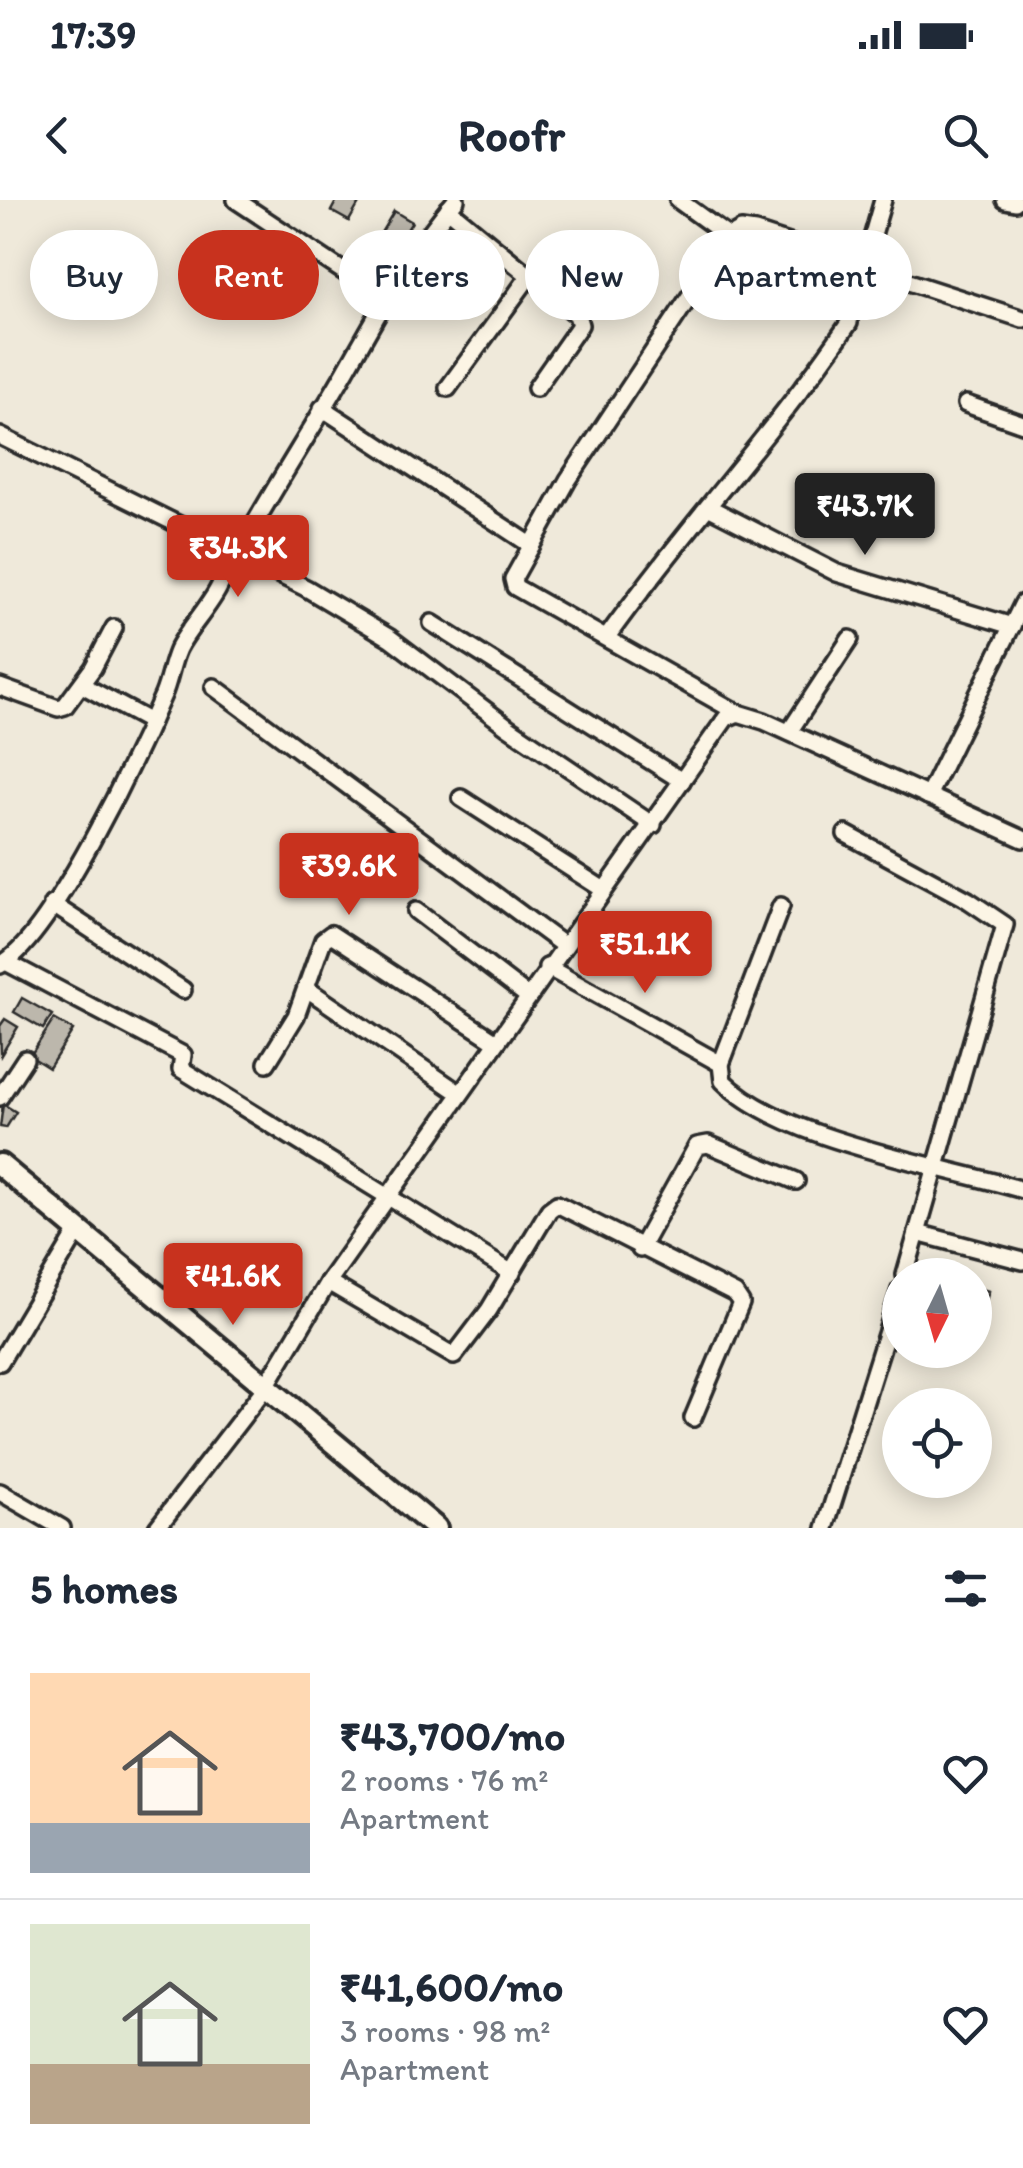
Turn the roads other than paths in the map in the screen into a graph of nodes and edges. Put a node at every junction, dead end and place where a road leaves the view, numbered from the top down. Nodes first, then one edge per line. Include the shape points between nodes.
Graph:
1 (236, 200) edge
2 (678, 200) edge
3 (884, 200) edge
4 (452, 205) edge
5 (434, 230) edge
6 (719, 230) edge
7 (875, 230) edge
8 (339, 268) edge
9 (525, 271) edge
10 (525, 282) edge
11 (912, 285) edge
12 (679, 315) edge
13 (372, 320) edge
14 (578, 320) edge
15 (1023, 320) edge
16 (849, 323) dead end
17 (448, 388) dead end
18 (536, 388) dead end
19 (966, 404) dead end
20 (322, 408) junction
21 (1023, 424) edge
22 (0, 436) edge
23 (710, 508) junction
24 (531, 544) junction
25 (237, 553) junction
26 (1023, 603) edge
27 (432, 623) dead end
28 (1012, 626) junction
29 (114, 628) dead end
30 (607, 637) junction
31 (850, 640) dead end
32 (82, 685) junction
33 (0, 687) edge
34 (214, 687) dead end
35 (738, 713) junction
36 (151, 722) junction
37 (789, 732) junction
38 (682, 781) junction
39 (928, 796) junction
40 (461, 798) dead end
41 (653, 824) junction
42 (846, 834) dead end
43 (1023, 839) edge
44 (604, 890) junction
45 (52, 904) junction
46 (781, 906) dead end
47 (416, 911) dead end
48 (563, 945) junction
49 (3, 964) edge
50 (547, 967) junction
51 (307, 989) junction
52 (183, 990) dead end
53 (526, 994) junction
54 (495, 1041) junction
55 (25, 1059) dead end
56 (267, 1063) dead end
57 (721, 1064) junction
58 (459, 1093) junction
59 (0, 1097) edge
60 (937, 1164) junction
61 (0, 1165) edge
62 (796, 1181) dead end
63 (1023, 1190) edge
64 (390, 1194) junction
65 (78, 1231) junction
66 (917, 1233) junction
67 (640, 1249) junction
68 (910, 1258) edge
69 (1023, 1261) edge
70 (512, 1272) junction
71 (328, 1282) junction
72 (882, 1348) edge
73 (0, 1362) edge
74 (265, 1388) junction
75 (693, 1418) dead end
76 (0, 1492) edge
77 (62, 1528) edge
78 (157, 1528) edge
79 (436, 1528) edge
80 (826, 1528) edge

1 - 8 street
2 - 6 street
3 - 7 street
4 - 5 street
4 - 9 street
10 - 17 street
11 - 15 street
12 - 24 street
13 - 20 street
14 - 18 street via 580,326
16 - 23 street via 790,410
19 - 21 street
20 - 24 street
20 - 25 street
22 - 25 street
23 - 28 street via 837,573
23 - 30 street
24 - 30 street via 515,587
25 - 36 street via 203,619 176,652
25 - 41 street via 390,638
26 - 28 street
27 - 38 street
28 - 39 street
29 - 32 street
30 - 35 street
31 - 37 street
32 - 33 street via 58,708
32 - 36 street
34 - 48 street
35 - 37 street
35 - 38 street via 726,718
36 - 45 street via 94,838
37 - 39 street
38 - 41 street
39 - 43 street
40 - 44 street
41 - 44 street
42 - 60 street via 1005,925
44 - 48 street
45 - 49 street via 24,947
45 - 52 street
46 - 57 street
47 - 53 street
48 - 50 street
49 - 64 street via 183,1055 181,1070
50 - 53 street
50 - 57 street
51 - 54 street via 322,940 331,934
51 - 56 street
51 - 58 street
53 - 54 street
54 - 58 street
55 - 59 street
57 - 60 street via 720,1075 732,1089 801,1127
58 - 64 street
60 - 63 street
60 - 66 street
61 - 65 main road
62 - 67 street via 708,1144 697,1146
64 - 70 street
64 - 71 street
65 - 73 street
65 - 74 main road
66 - 68 street
66 - 69 street
67 - 70 street via 554,1205
67 - 75 street via 735,1294 741,1303
70 - 71 street via 454,1356
71 - 74 street
72 - 80 street
74 - 78 street
74 - 79 main road
76 - 77 street

